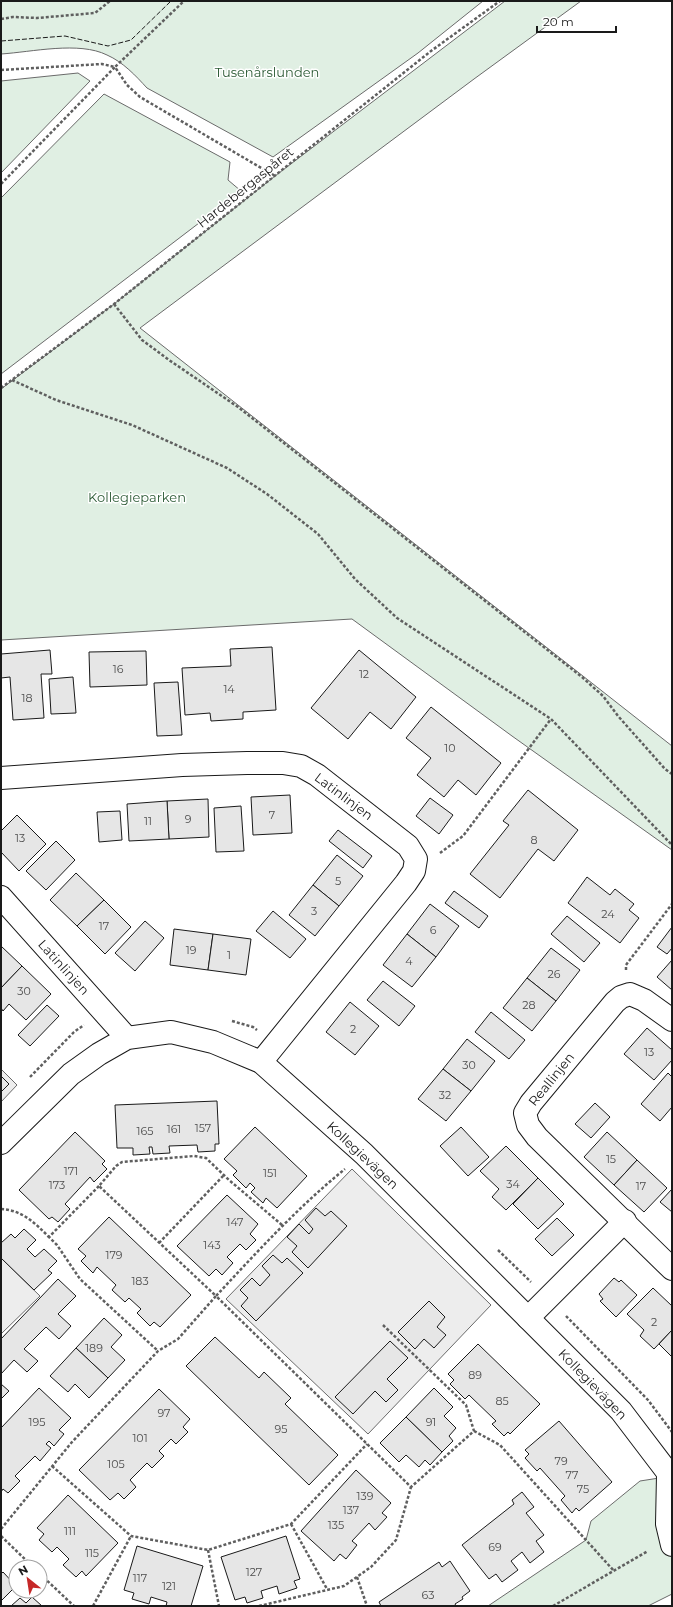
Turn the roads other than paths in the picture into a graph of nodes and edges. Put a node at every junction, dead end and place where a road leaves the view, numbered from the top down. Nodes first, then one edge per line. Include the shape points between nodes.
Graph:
1 (1, 778) edge
2 (1, 897) edge
3 (672, 1020) edge
4 (127, 1038) junction
5 (261, 1062) junction
6 (1, 1143) edge
7 (624, 1221) junction
8 (672, 1269) edge
9 (528, 1318) junction
10 (670, 1476) edge
11 (671, 1542) edge

1 - 5 street, Latinlinjen via 182,765 275,763 301,766 318,775 408,846 416,859 414,871 406,883
2 - 4 street, Latinlinjen
3 - 7 street, Reallinjen via 644,1000 630,994 621,997 530,1103 525,1113 528,1125 537,1137
4 - 5 street, Kollegievägen via 171,1032 213,1042
4 - 6 street, Kollegievägen via 71,1074
5 - 9 street, Kollegievägen via 364,1154
7 - 8 street, Reallinjen
7 - 9 street
9 - 10 street, Kollegievägen via 621,1411
10 - 11 street, Kollegievägen via 667,1524

